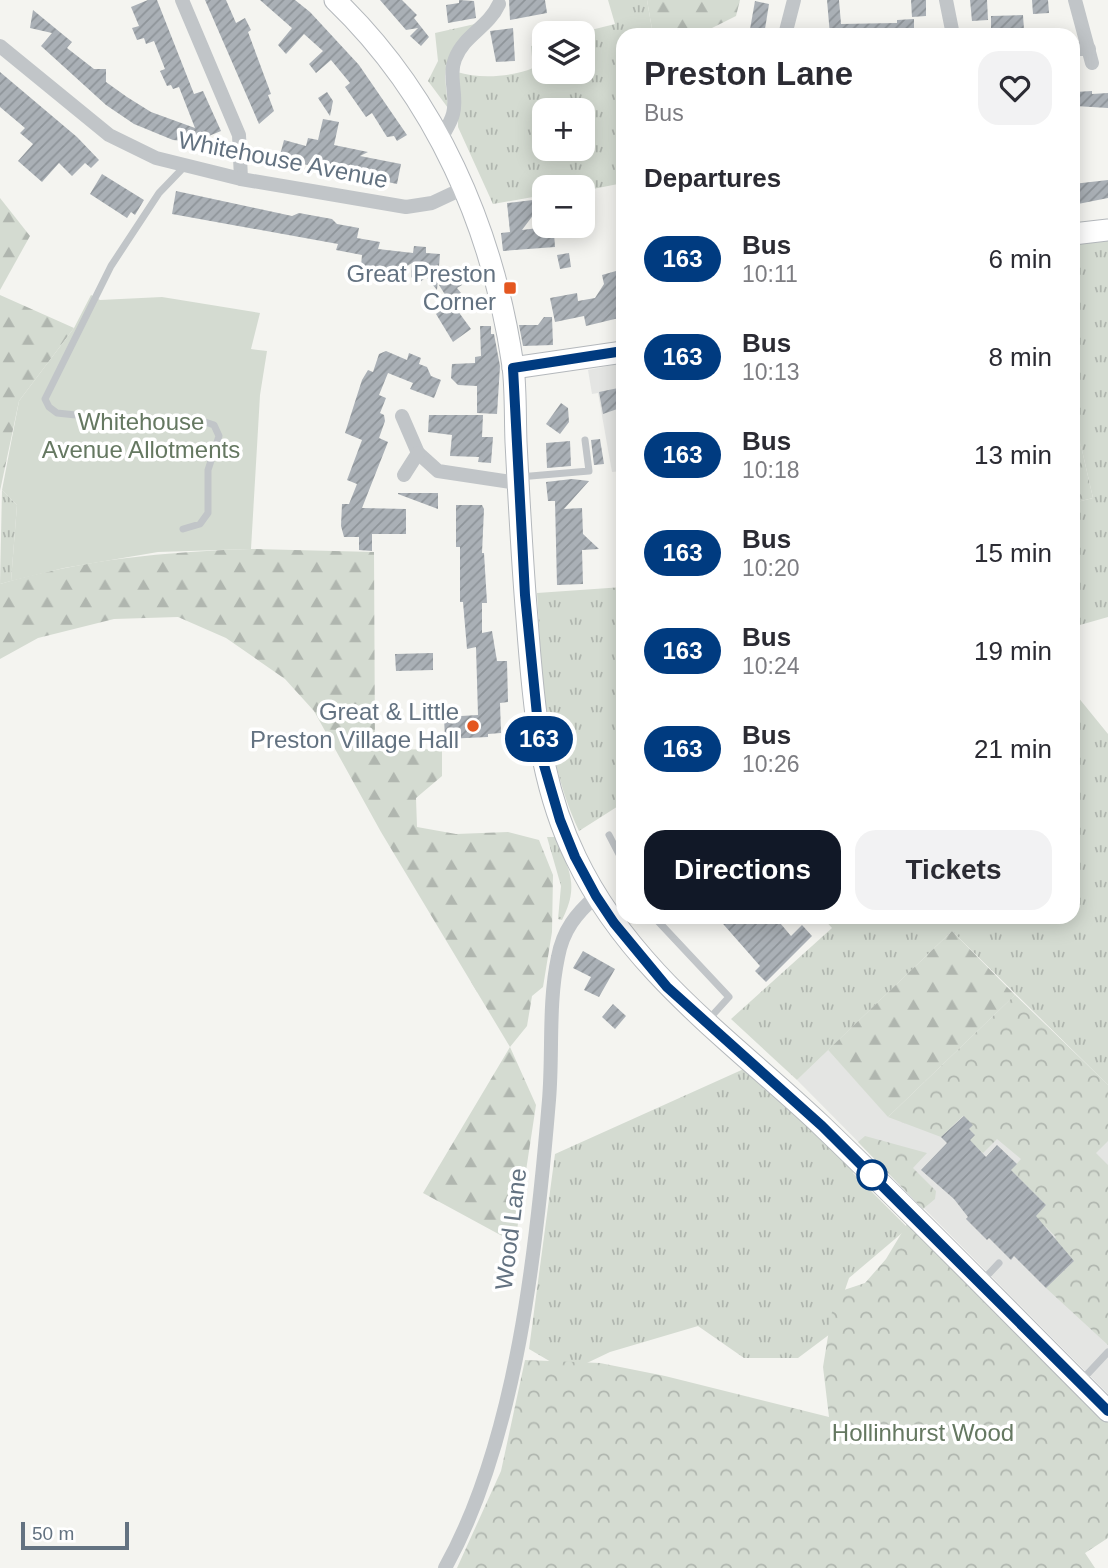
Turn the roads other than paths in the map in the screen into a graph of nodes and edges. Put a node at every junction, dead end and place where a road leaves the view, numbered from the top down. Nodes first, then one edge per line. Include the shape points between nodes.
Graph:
1 (182, 0) edge
2 (335, 0) edge
3 (794, 0) edge
4 (946, 0) edge
5 (1075, 0) edge
6 (499, 4) dead end
7 (787, 28) edge
8 (952, 28) edge
9 (0, 46) edge
10 (1080, 52) edge
11 (441, 139) junction
12 (184, 167) junction
13 (241, 179) junction
14 (464, 187) junction
15 (1108, 230) edge
16 (1080, 233) edge
17 (616, 353) edge
18 (513, 368) junction
19 (402, 416) dead end
20 (585, 440) dead end
21 (418, 453) junction
22 (404, 475) dead end
23 (518, 480) junction
24 (183, 529) dead end
25 (609, 835) dead end
26 (616, 848) edge
27 (596, 896) junction
28 (616, 923) edge
29 (617, 924) edge
30 (661, 924) edge
31 (705, 1023) junction
32 (999, 1263) dead end
33 (980, 1283) junction
34 (1108, 1352) edge
35 (1080, 1383) junction
36 (1108, 1411) edge
37 (445, 1568) edge

1 - 13 street via 239,135
2 - 11 street via 399,71
3 - 7 street
4 - 8 street
5 - 10 street via 1091,56
6 - 11 street via 493,18 456,55 453,116
9 - 12 street, Whitehouse Avenue via 109,135
11 - 14 street
12 - 13 street, Whitehouse Avenue
12 - 24 lane via 159,192 111,266 46,399 57,413 214,425 219,436 208,470 208,513 200,524
13 - 14 street, Whitehouse Avenue via 406,207 432,203
14 - 18 street via 503,305
15 - 16 street
17 - 18 street
18 - 23 street
19 - 21 street
20 - 23 lane via 589,471
21 - 22 street
21 - 23 street via 438,471
23 - 27 street via 541,755 565,832
25 - 26 lane
27 - 28 street
27 - 37 street, Wood Lane via 573,918 558,955 547,1126 520,1336 491,1453 474,1505
29 - 31 street via 650,968
30 - 31 lane via 729,997
31 - 33 street via 793,1099
32 - 33 lane
33 - 35 street
34 - 35 lane
35 - 36 street

